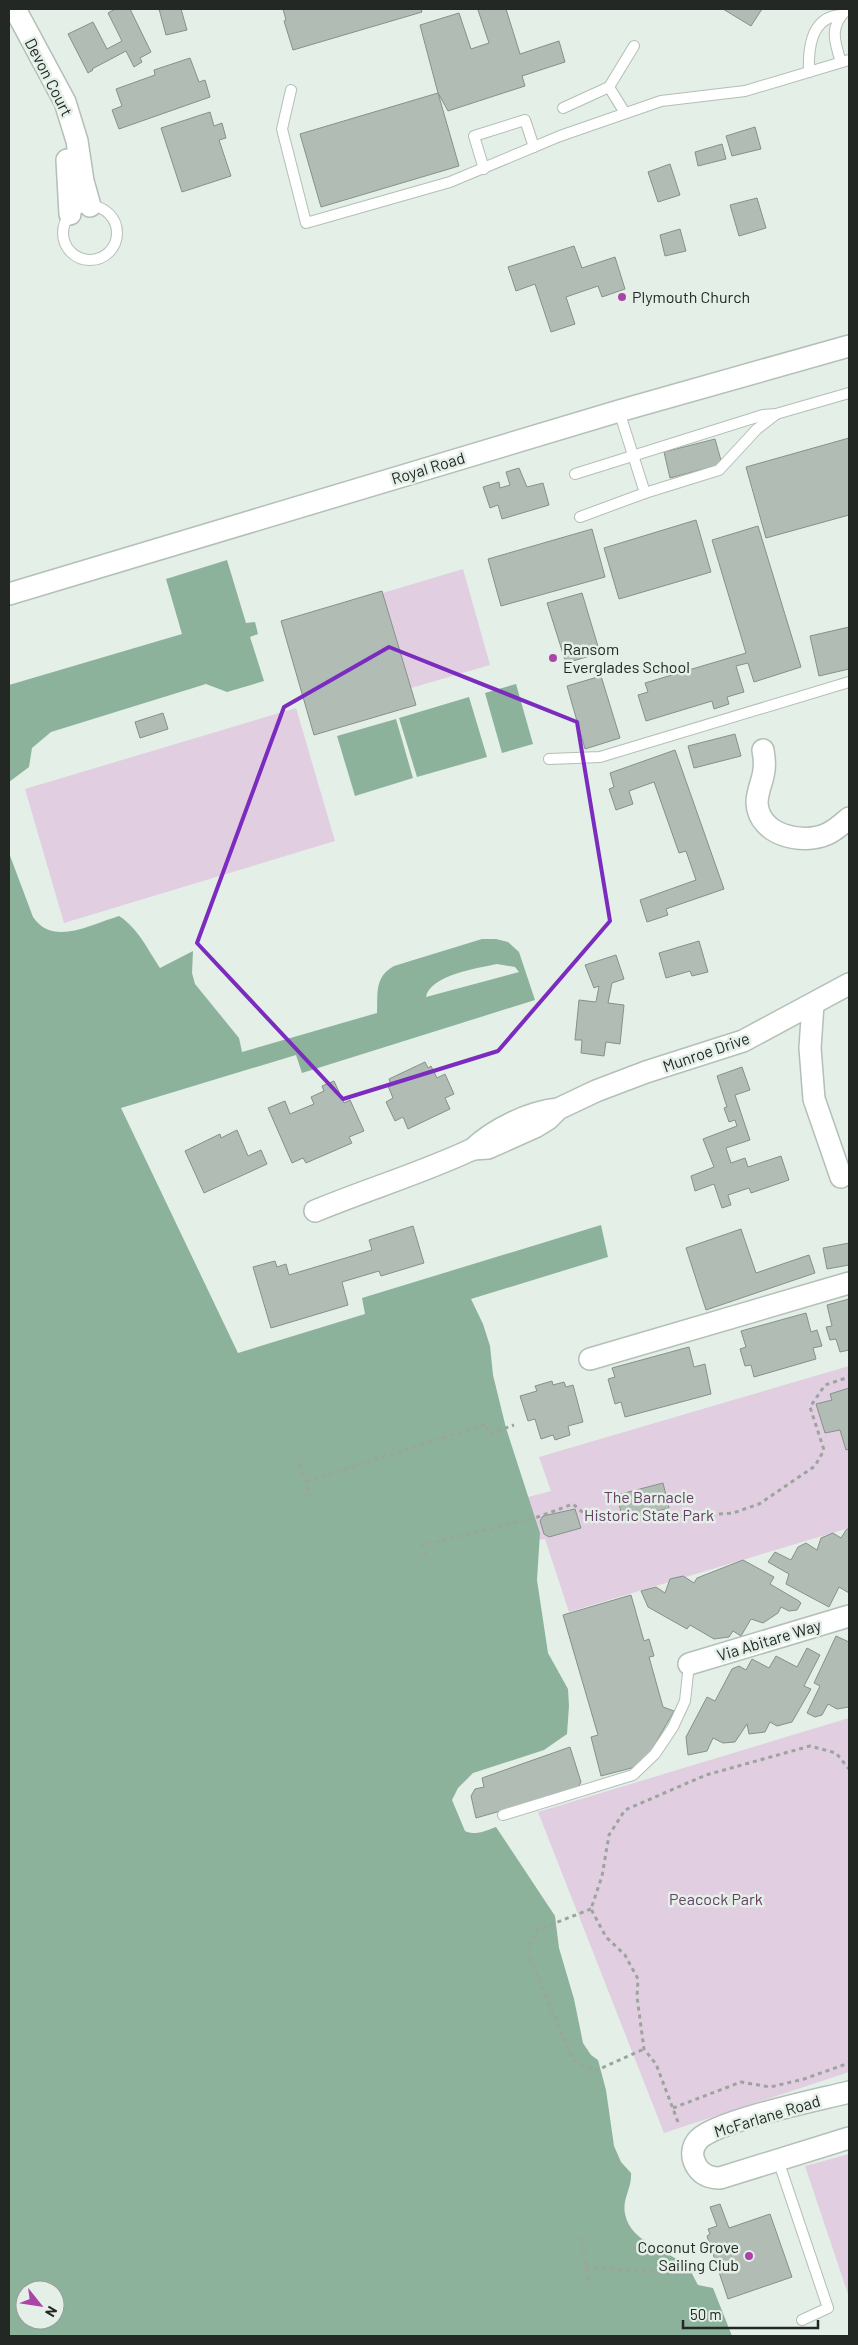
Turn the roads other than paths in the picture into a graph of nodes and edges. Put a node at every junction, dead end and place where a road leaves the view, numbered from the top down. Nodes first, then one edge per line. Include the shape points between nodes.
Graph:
1 (15, 9) edge
2 (844, 12) edge
3 (9, 25) edge
4 (634, 46) dead end
5 (845, 61) edge
6 (809, 72) junction
7 (609, 87) junction
8 (291, 90) dead end
9 (563, 108) dead end
10 (625, 114) junction
11 (534, 147) junction
12 (484, 169) junction
13 (90, 206) junction
14 (70, 214) junction
15 (849, 346) edge
16 (849, 393) edge
17 (619, 411) junction
18 (776, 414) junction
19 (634, 454) junction
20 (575, 474) dead end
21 (645, 493) junction
22 (580, 517) dead end
23 (9, 594) edge
24 (849, 682) edge
25 (763, 750) dead end
26 (548, 759) dead end
27 (849, 818) edge
28 (849, 984) edge
29 (813, 1004) junction
30 (841, 1178) dead end
31 (315, 1211) dead end
32 (849, 1283) edge
33 (590, 1359) dead end
34 (849, 1616) edge
35 (689, 1664) joint
36 (503, 1815) dead end
37 (849, 2092) edge
38 (849, 2138) edge
39 (778, 2160) junction
40 (802, 2320) dead end

1 - 13 street, Devon Court via 66,102
2 - 5 lane via 834,28 835,46
2 - 6 lane via 831,15 817,27 809,47
3 - 14 street, Devon Court via 57,119 67,156
4 - 7 lane
5 - 6 lane
6 - 10 lane via 745,91 661,101
7 - 9 lane
7 - 10 lane
8 - 12 lane via 282,129 306,223 450,182
10 - 11 lane
11 - 12 lane
11 - 12 lane via 525,120 474,136
13 - 14 lane
13 - 14 lane via 107,212 116,226 115,243 96,260 78,258 66,247 63,230
15 - 17 street, Royal Road
16 - 18 lane
17 - 19 lane
17 - 23 street, Royal Road
18 - 19 lane via 763,415
18 - 21 lane via 757,429 720,470
19 - 20 lane
19 - 21 lane
21 - 22 lane
24 - 26 lane via 600,756
25 - 27 street via 765,768 757,805 768,826 793,838 820,836
28 - 29 street, Munroe Drive
29 - 30 street via 810,1048 814,1099
29 - 31 street, Munroe Drive via 743,1041 646,1072 558,1109 541,1111 429,1169
32 - 33 street
34 - 35 street, Via Abitare Way
35 - 36 lane via 685,1701 673,1727 655,1754 633,1775
37 - 39 street, McFarlane Road via 720,2127 698,2140 693,2151 698,2169 712,2178
38 - 39 street, McFarlane Road
39 - 40 lane via 828,2308

